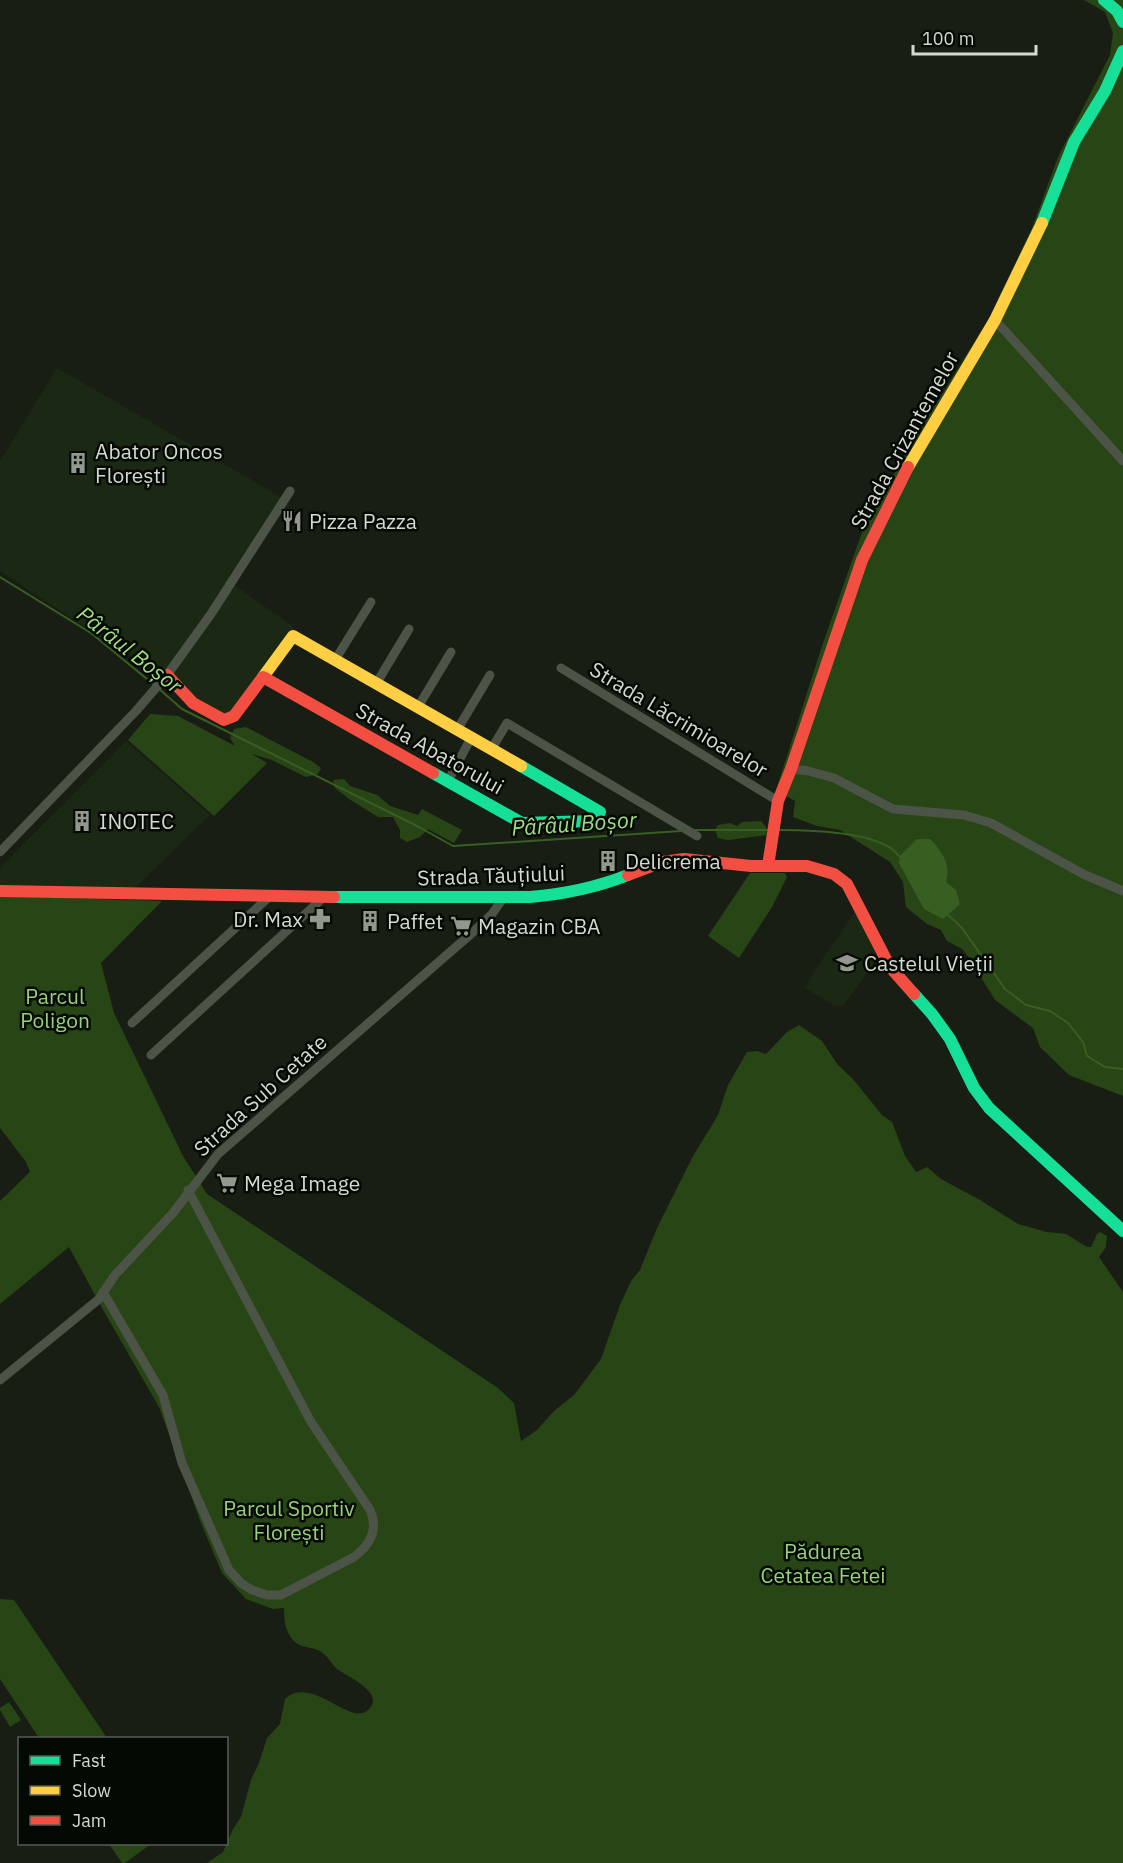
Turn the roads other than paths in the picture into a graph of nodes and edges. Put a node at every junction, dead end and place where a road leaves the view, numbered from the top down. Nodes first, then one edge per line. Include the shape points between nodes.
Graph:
1 (1104, 0) edge
2 (1123, 22) edge
3 (1123, 51) edge
4 (995, 320) junction
5 (1123, 461) edge
6 (290, 490) dead end
7 (371, 602) dead end
8 (409, 629) dead end
9 (451, 652) dead end
10 (335, 660) junction
11 (561, 669) dead end
12 (490, 675) dead end
13 (263, 677) junction
14 (164, 678) junction
15 (376, 684) junction
16 (418, 708) junction
17 (457, 730) junction
18 (471, 738) junction
19 (491, 750) junction
20 (791, 769) junction
21 (448, 781) junction
22 (778, 801) junction
23 (697, 836) dead end
24 (0, 852) edge
25 (766, 863) junction
26 (0, 891) edge
27 (1123, 891) edge
28 (270, 896) junction
29 (325, 896) junction
30 (504, 897) junction
31 (132, 1023) dead end
32 (150, 1055) dead end
33 (188, 1190) junction
34 (1123, 1231) edge
35 (103, 1292) junction
36 (0, 1380) edge

1 - 2 street via 1118,11
3 - 4 street, Strada Crizantemelor via 1106,91 1074,142 1043,220
4 - 5 street
4 - 20 street, Strada Crizantemelor via 917,449 862,560
6 - 14 street via 222,597
7 - 10 street
8 - 15 street
9 - 16 street
10 - 13 street, Strada Abatorului via 293,636
10 - 15 street, Strada Abatorului
11 - 22 street, Strada Lăcrimioarelor
12 - 17 street
13 - 14 street, Strada Abatorului via 234,716 224,720 193,703
13 - 21 street, Strada Abatorului
14 - 24 street
15 - 16 street, Strada Abatorului
16 - 17 street, Strada Abatorului
17 - 18 street, Strada Abatorului
18 - 19 street, Strada Abatorului
18 - 21 street
19 - 21 street, Strada Abatorului via 600,812 593,821 522,823
19 - 23 street, Strada Abatorului via 507,723
20 - 22 street, Strada Crizantemelor
20 - 27 street via 834,778 894,809 963,815 991,823 1083,874
22 - 25 street, Strada Crizantemelor
25 - 30 street, Strada Tăuțiului via 675,860 579,892
25 - 34 street, Strada Tăuțiului via 807,866 842,879 890,967 950,1039 974,1088 990,1108
26 - 28 street, Strada Tăuțiului
28 - 29 street, Strada Tăuțiului
28 - 31 street
29 - 30 street, Strada Tăuțiului
29 - 32 street
30 - 33 street, Strada Sub Cetate via 472,933 218,1154
33 - 35 street, Strada Sub Cetate via 173,1213
33 - 35 street via 311,1422 373,1516 374,1532 365,1549 281,1595 252,1590 233,1576 182,1463 163,1395
35 - 36 street, Strada Sub Cetate via 91,1307

